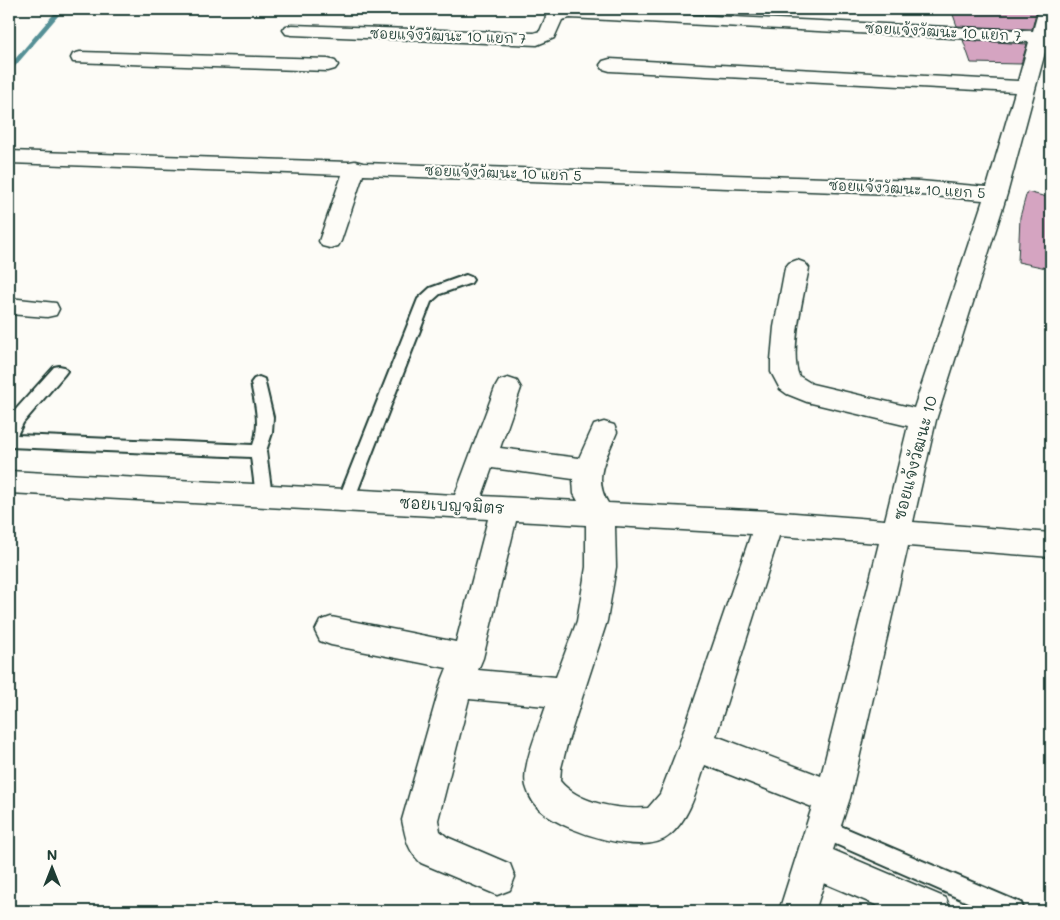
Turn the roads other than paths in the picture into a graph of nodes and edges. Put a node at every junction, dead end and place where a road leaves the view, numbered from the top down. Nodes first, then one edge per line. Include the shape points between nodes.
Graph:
1 (1048, 9) edge
2 (1040, 37) junction
3 (80, 58) dead end
4 (276, 63) junction
5 (328, 65) dead end
6 (610, 65) dead end
7 (1025, 87) junction
8 (9, 157) edge
9 (355, 167) junction
10 (996, 194) junction
11 (330, 241) dead end
12 (797, 268) dead end
13 (466, 280) dead end
14 (9, 306) edge
15 (47, 309) dead end
16 (59, 371) dead end
17 (260, 383) dead end
18 (508, 388) dead end
19 (923, 420) junction
20 (604, 432) dead end
21 (9, 436) edge
22 (9, 441) edge
23 (258, 451) junction
24 (483, 456) junction
25 (587, 470) junction
26 (9, 482) edge
27 (264, 496) junction
28 (346, 500) junction
29 (465, 505) junction
30 (504, 508) junction
31 (600, 514) junction
32 (769, 523) junction
33 (895, 533) junction
34 (1051, 545) edge
35 (331, 631) dead end
36 (462, 671) junction
37 (567, 693) junction
38 (696, 745) junction
39 (822, 828) junction
40 (498, 876) dead end
41 (797, 911) edge
42 (933, 911) edge
43 (1013, 911) edge

1 - 2 street, ซอยแจ้งวัฒนะ 10
2 - 4 street, ซอยแจ้งวัฒนะ 10 แยก 7 via 570,13 554,16 548,34 537,38 295,23
2 - 7 street, ซอยแจ้งวัฒนะ 10
3 - 4 street
4 - 5 street
6 - 7 street
7 - 10 street, ซอยแจ้งวัฒนะ 10
8 - 9 street, ซอยแจ้งวัฒนะ 10 แยก 5
9 - 10 street, ซอยแจ้งวัฒนะ 10 แยก 5 via 920,188
9 - 11 street
10 - 19 street, ซอยแจ้งวัฒนะ 10
12 - 19 street via 782,359 786,379 807,392
13 - 28 lane via 435,291 425,299
14 - 15 street
16 - 21 lane via 16,420
17 - 23 lane via 266,422 265,436
18 - 24 street
19 - 33 street, ซอยแจ้งวัฒนะ 10
20 - 25 street
22 - 23 lane
23 - 27 lane
24 - 25 street
24 - 29 street
25 - 31 street via 588,494
26 - 27 street, ซอยเบญจมิตร
27 - 28 street, ซอยเบญจมิตร
28 - 29 street, ซอยเบญจมิตร
29 - 30 street, ซอยเบญจมิตร
30 - 31 street, ซอยเบญจมิตร
30 - 36 street
31 - 32 street, ซอยเบญจมิตร
31 - 37 street via 601,567 592,621
32 - 33 street, ซอยเบญจมิตร
32 - 38 street
33 - 34 street, ซอยเบญจมิตร
33 - 39 street, ซอยแจ้งวัฒนะ 10
35 - 36 street
36 - 37 street
36 - 40 street via 420,820 424,841 434,850
37 - 38 street via 544,766 542,785 550,798 574,812 615,824 657,824 673,805
38 - 39 street
39 - 41 street, ซอยแจ้งวัฒนะ 10
39 - 42 street
39 - 43 lane

